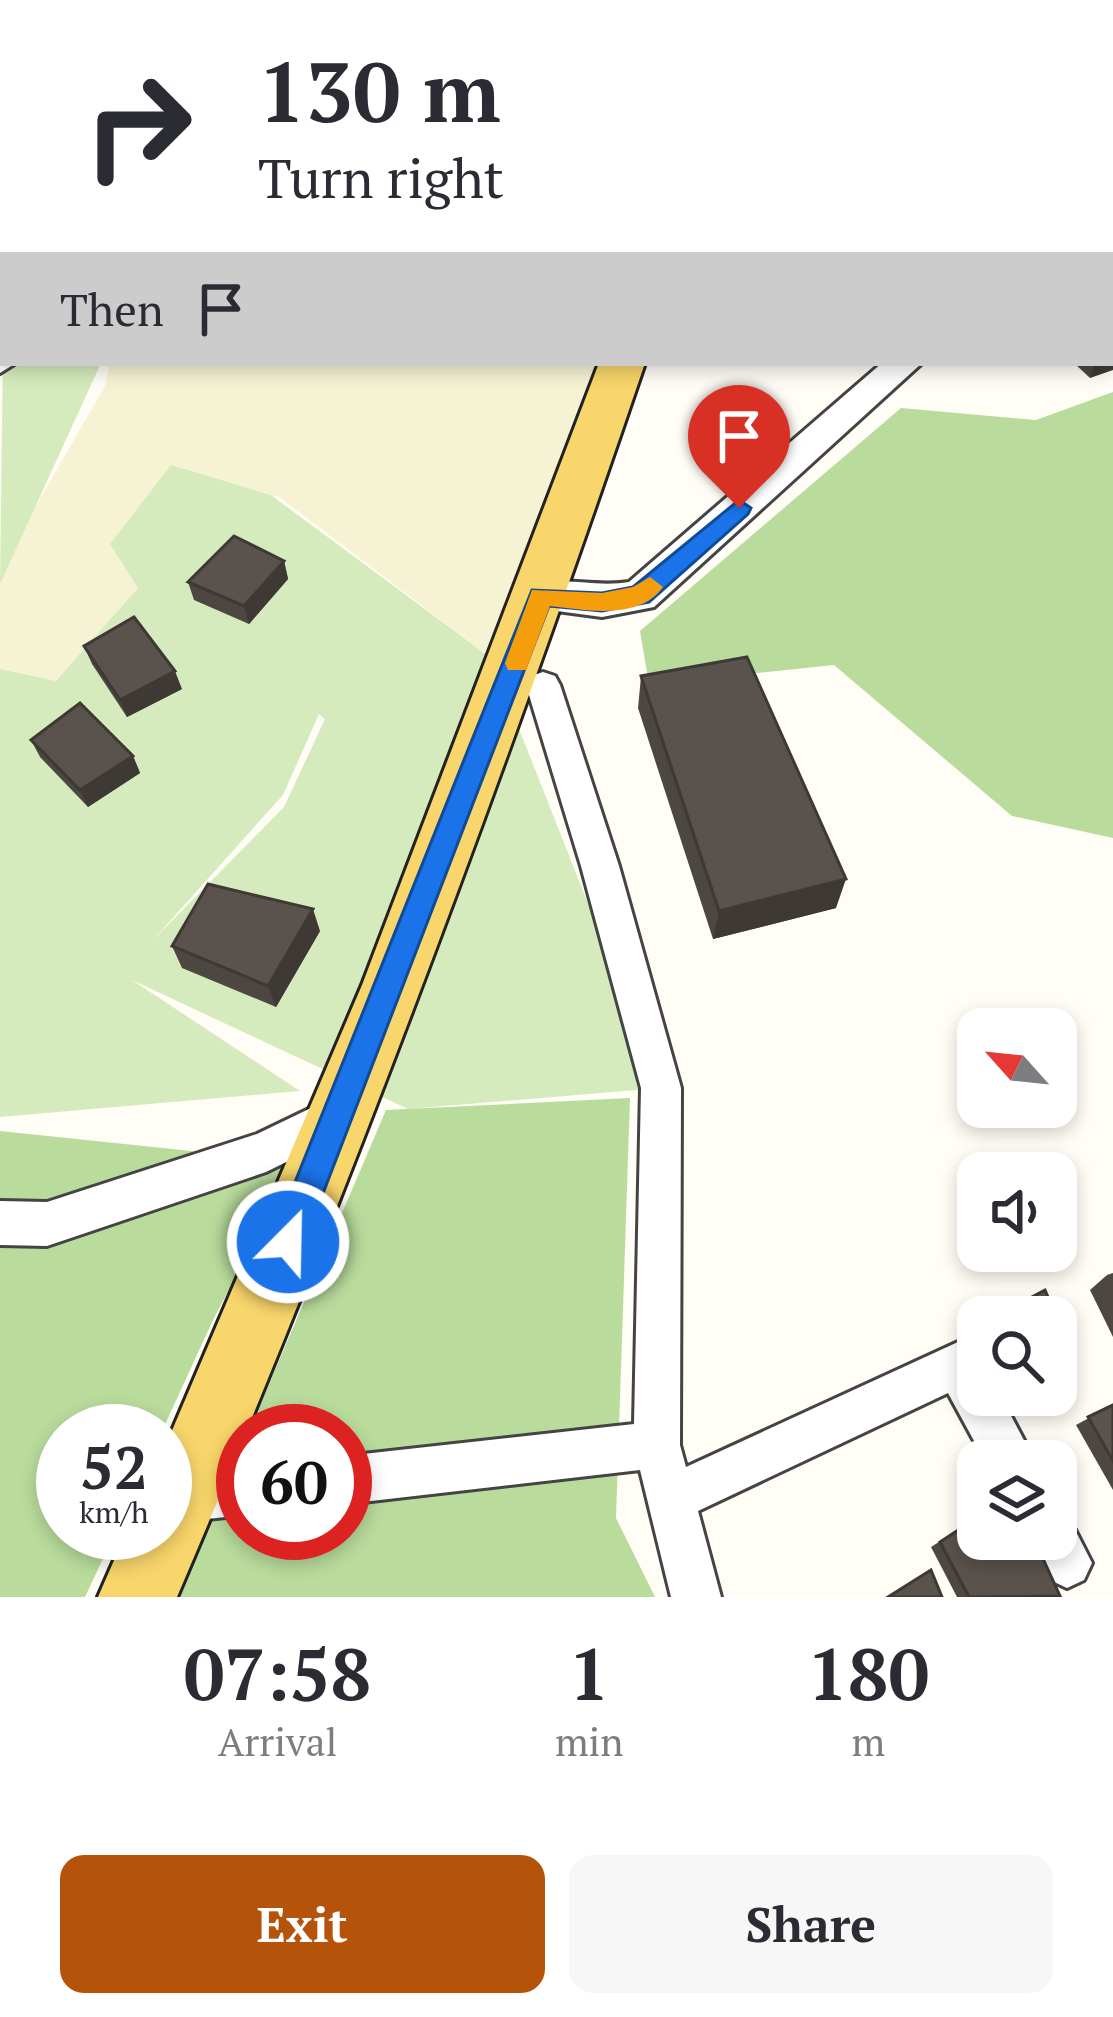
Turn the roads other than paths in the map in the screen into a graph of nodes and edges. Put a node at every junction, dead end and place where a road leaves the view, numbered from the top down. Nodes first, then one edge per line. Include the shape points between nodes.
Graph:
1 (621, 366) edge
2 (901, 366) edge
3 (541, 596) junction
4 (543, 685) dead end
5 (341, 1114) junction
6 (0, 1222) edge
7 (999, 1440) edge
8 (657, 1444) junction
9 (192, 1474) edge
10 (372, 1477) edge
11 (671, 1499) junction
12 (153, 1560) edge
13 (136, 1597) edge
14 (696, 1597) edge

1 - 3 main road
2 - 3 street via 640,596
3 - 5 main road
4 - 8 street via 661,1088
5 - 6 street via 266,1152 47,1224
5 - 9 main road
7 - 11 street via 958,1365
8 - 10 street
8 - 11 street
11 - 14 street
12 - 13 main road

